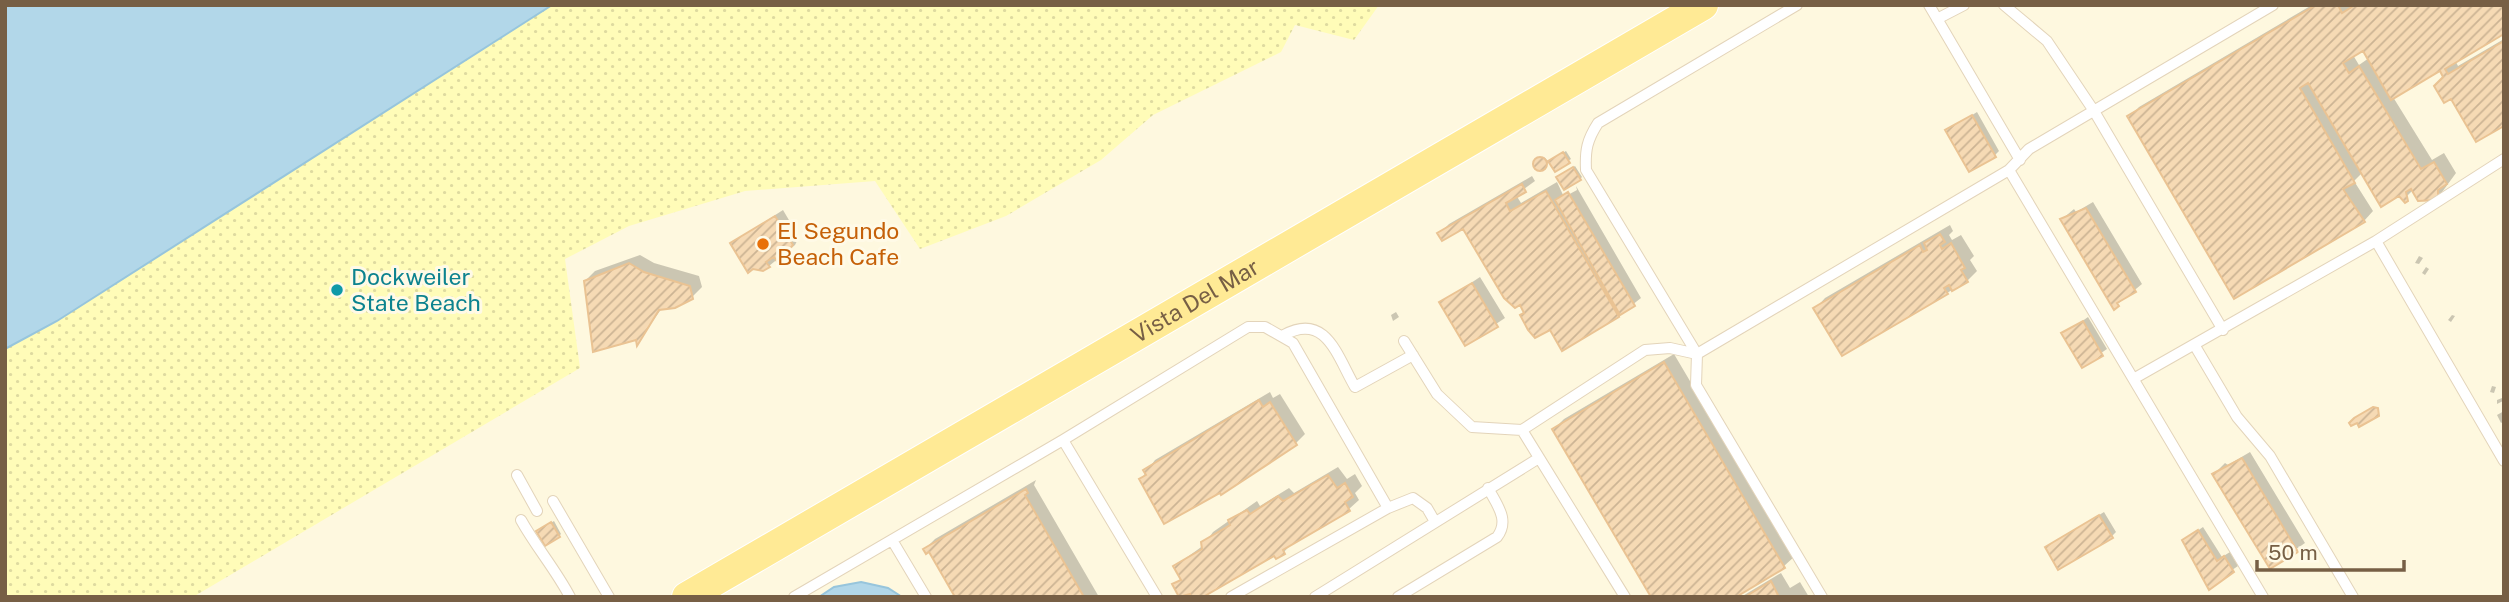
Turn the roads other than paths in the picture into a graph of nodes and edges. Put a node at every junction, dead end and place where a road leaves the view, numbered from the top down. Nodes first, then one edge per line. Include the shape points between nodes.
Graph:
1 (1703, 5) edge
2 (1797, 5) edge
3 (1929, 5) edge
4 (1964, 5) edge
5 (2004, 5) edge
6 (2273, 5) edge
7 (1937, 19) junction
8 (2094, 111) junction
9 (2504, 159) edge
10 (2020, 160) junction
11 (2009, 170) junction
12 (2376, 241) junction
13 (2223, 330) junction
14 (1284, 335) junction
15 (1404, 341) dead end
16 (2195, 346) junction
17 (1697, 354) junction
18 (1413, 355) junction
19 (2135, 378) junction
20 (1522, 430) junction
21 (1063, 440) junction
22 (1539, 458) junction
23 (2504, 461) edge
24 (517, 475) dead end
25 (1488, 488) junction
26 (553, 501) dead end
27 (1388, 508) junction
28 (537, 511) dead end
29 (521, 520) dead end
30 (1434, 520) junction
31 (892, 540) junction
32 (570, 597) edge
33 (608, 597) edge
34 (687, 597) edge
35 (794, 597) edge
36 (926, 597) edge
37 (1157, 597) edge
38 (1231, 597) edge
39 (1315, 597) edge
40 (1398, 597) edge
41 (1625, 597) edge
42 (1822, 597) edge
43 (2263, 597) edge
44 (2353, 597) edge

1 - 34 main road, Vista Del Mar
2 - 17 lane via 1598,123 1587,140 1586,170
3 - 7 lane
4 - 7 lane
5 - 8 lane via 2047,41
6 - 8 lane
7 - 10 lane
8 - 10 lane via 2029,149
8 - 13 lane
9 - 12 lane
10 - 11 lane
11 - 17 lane
11 - 19 lane
12 - 13 lane
12 - 23 lane
13 - 16 lane
14 - 18 lane via 1299,327 1312,327 1324,334 1355,387
14 - 21 lane via 1265,327 1248,327
14 - 27 lane via 1293,343
15 - 18 lane
16 - 19 lane
16 - 44 lane via 2237,417 2270,456
17 - 20 lane via 1670,348 1645,350
17 - 42 lane via 1696,385
18 - 20 lane via 1437,394 1472,427
19 - 43 lane
20 - 22 lane
21 - 31 lane
21 - 37 lane
22 - 25 lane
22 - 41 lane
24 - 28 lane
25 - 30 lane
25 - 40 lane via 1503,516 1497,537
26 - 33 lane
27 - 30 lane via 1413,498
27 - 38 lane
29 - 32 lane
30 - 39 lane
31 - 35 lane
31 - 36 lane

